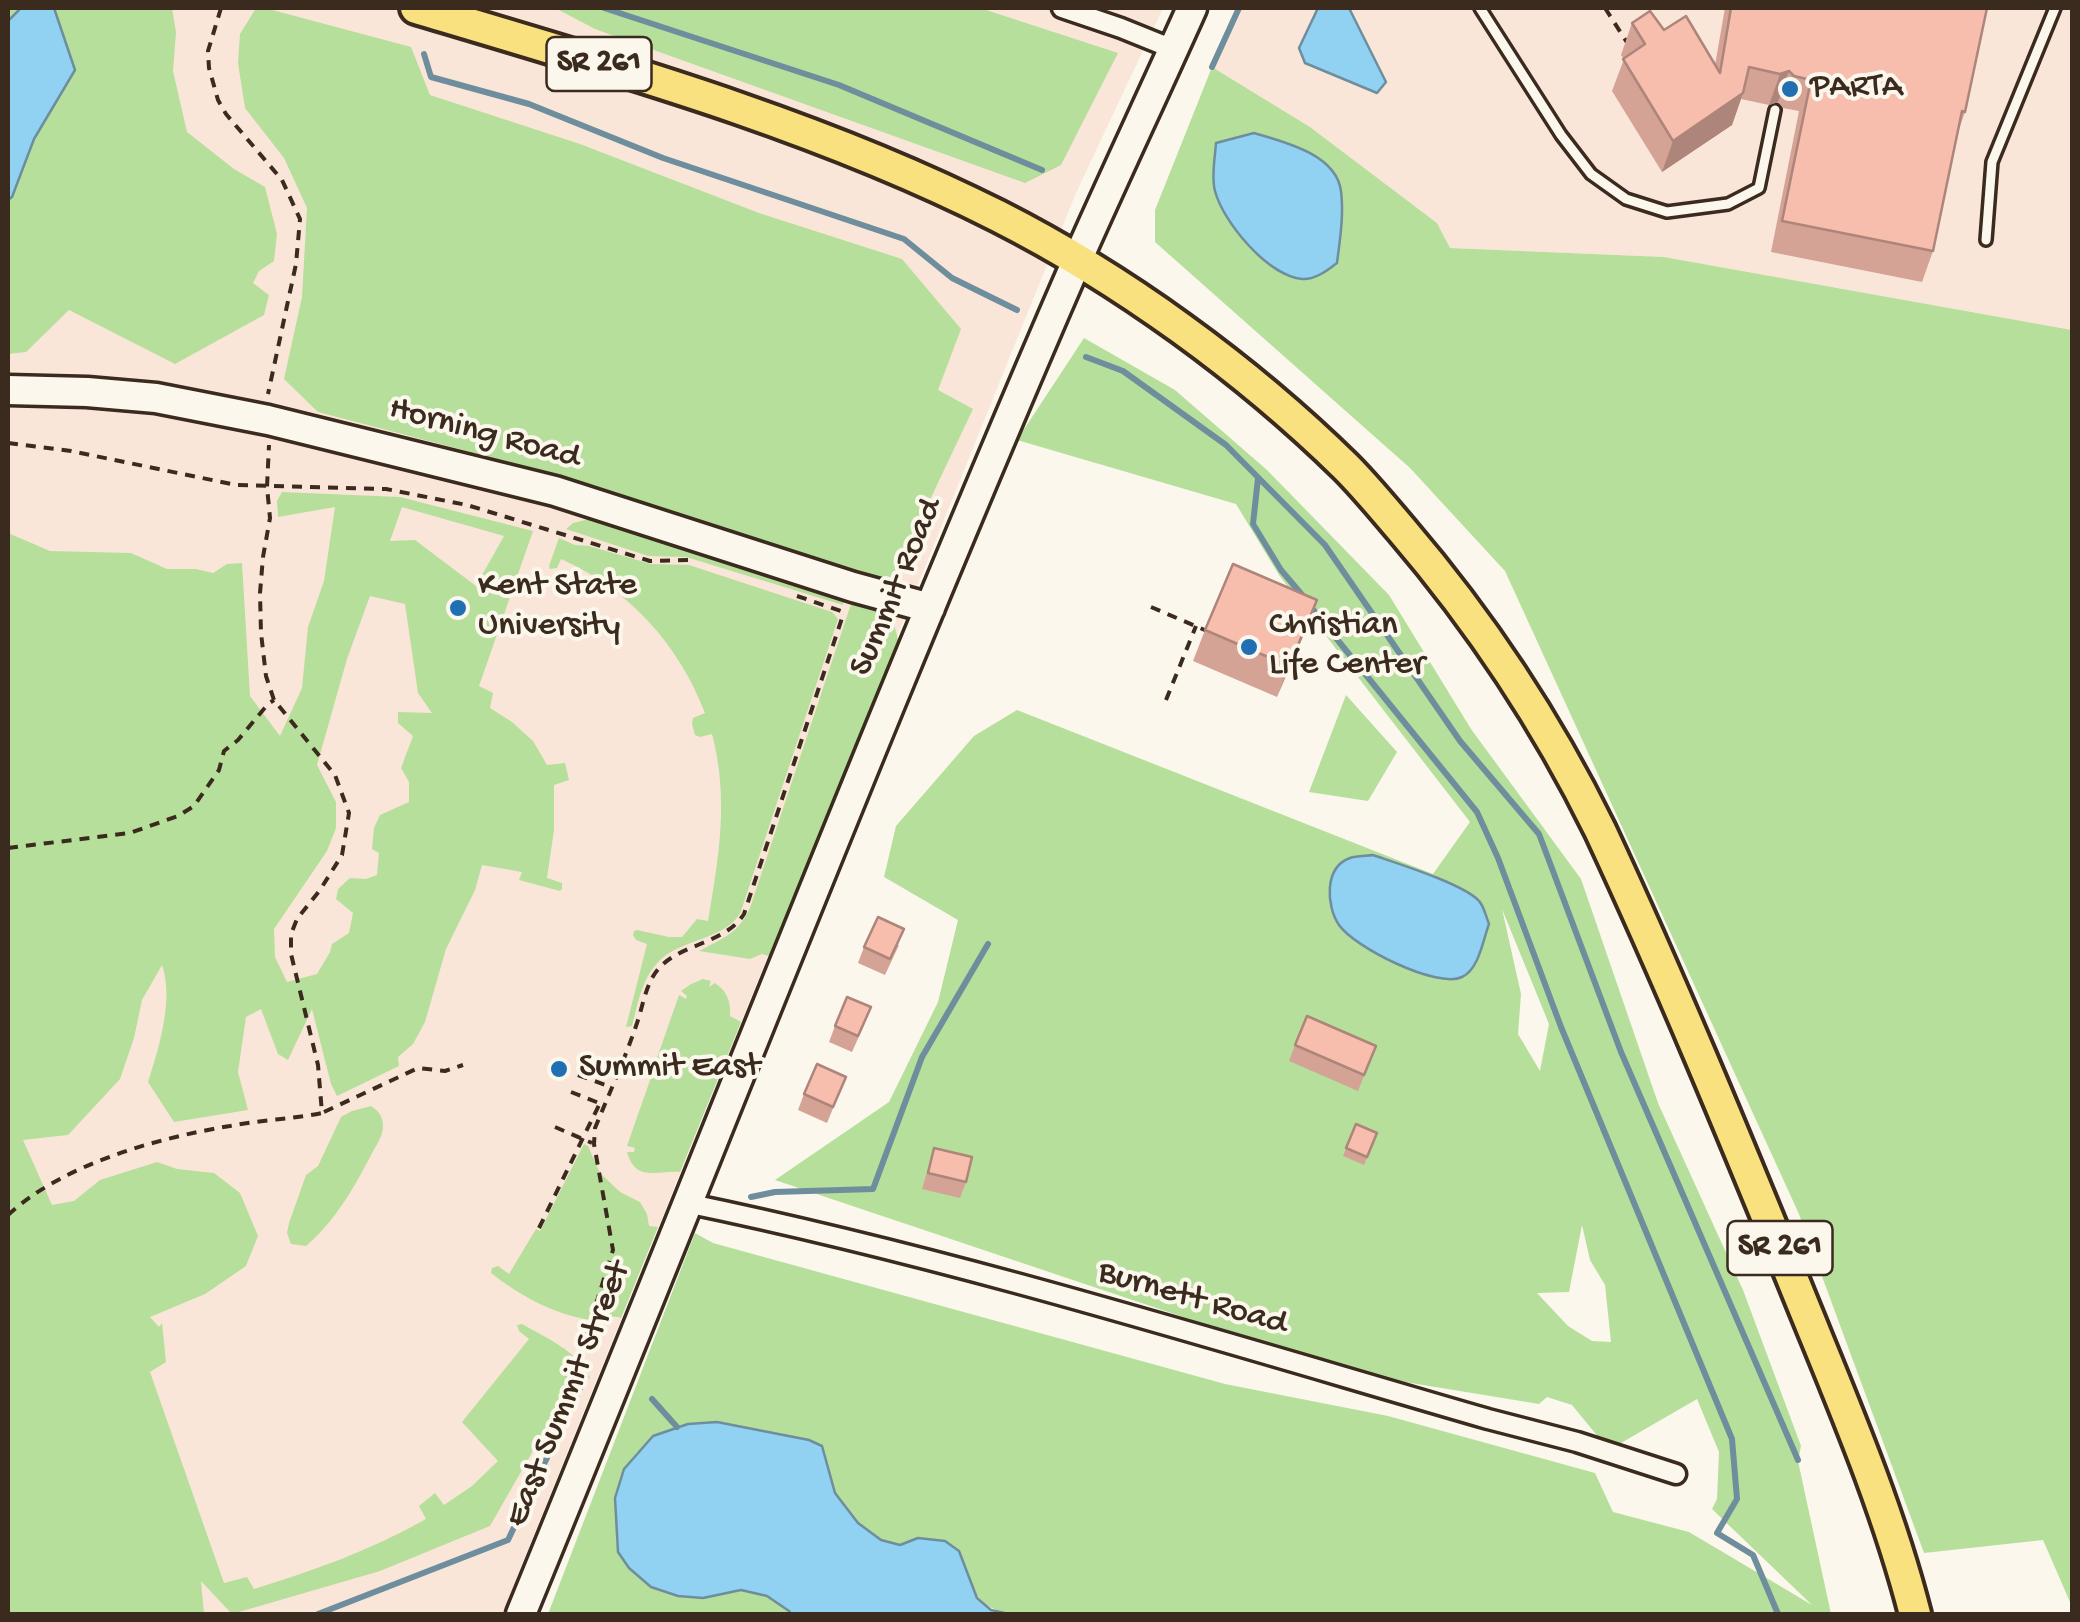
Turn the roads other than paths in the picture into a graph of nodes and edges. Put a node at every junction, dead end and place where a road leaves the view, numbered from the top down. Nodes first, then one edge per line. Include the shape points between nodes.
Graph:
1 (416, 8) edge
2 (1062, 8) edge
3 (1192, 8) edge
4 (1480, 8) edge
5 (2055, 8) edge
6 (1174, 49) junction
7 (1775, 110) dead end
8 (1986, 240) dead end
9 (1078, 260) junction
10 (8, 390) edge
11 (930, 608) junction
12 (686, 1203) junction
13 (1676, 1474) dead end
14 (521, 1614) edge
15 (1915, 1614) edge

1 - 9 main road, SR 261 via 815,136 998,216
2 - 6 street
3 - 6 main road, Summit Road
4 - 7 lane via 1561,135 1591,174 1626,198 1667,212 1728,204 1759,188
5 - 8 lane via 1992,162
6 - 9 main road, Summit Road
9 - 11 main road, Summit Road
9 - 15 main road, SR 261 via 1189,334 1346,467 1440,574 1529,703 1600,830 1715,1092 1853,1427
10 - 11 main road, Horning Road via 156,398 268,420 555,492 849,599
11 - 12 main road, Summit Road
12 - 13 street, Burnett Road via 957,1268
12 - 14 main road, East Summit Street

